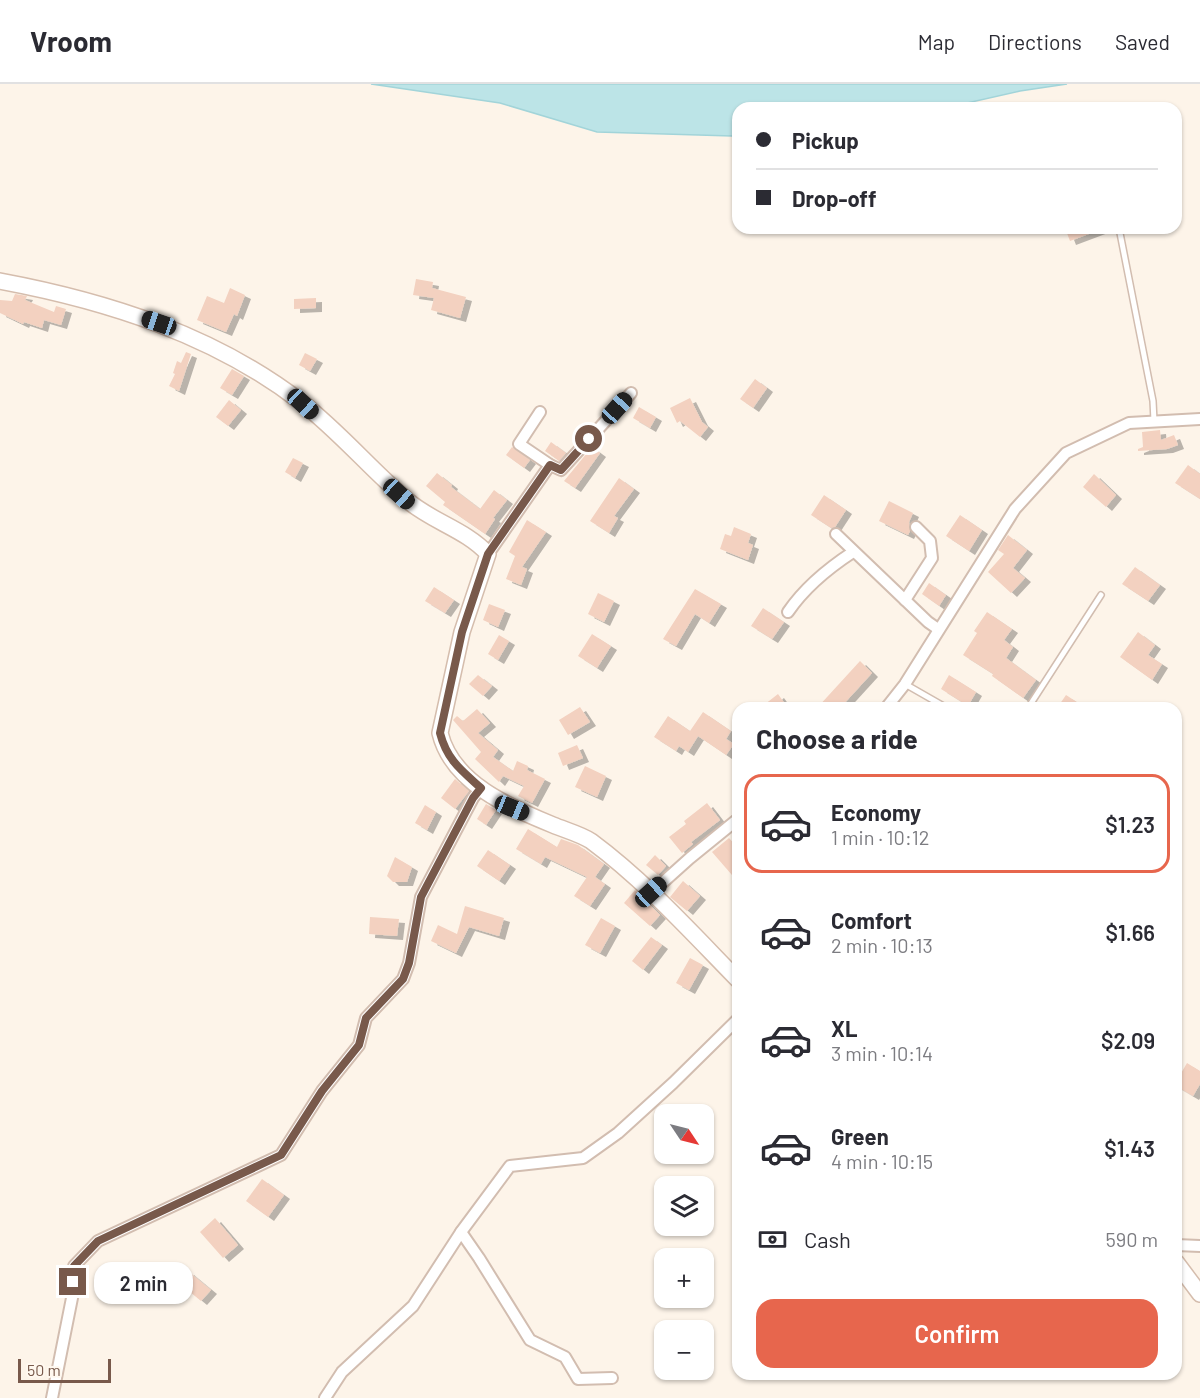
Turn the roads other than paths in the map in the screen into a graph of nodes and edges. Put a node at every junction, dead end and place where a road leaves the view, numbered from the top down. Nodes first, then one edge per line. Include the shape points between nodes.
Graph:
1 (1120, 234) edge
2 (0, 281) edge
3 (631, 393) dead end
4 (540, 412) dead end
5 (1200, 420) edge
6 (1154, 422) junction
7 (550, 465) junction
8 (916, 527) dead end
9 (836, 534) dead end
10 (853, 552) junction
11 (488, 554) junction
12 (1101, 595) dead end
13 (905, 600) junction
14 (788, 612) dead end
15 (938, 629) junction
16 (905, 684) junction
17 (891, 702) edge
18 (936, 702) edge
19 (1032, 702) edge
20 (481, 788) junction
21 (732, 824) edge
22 (651, 892) junction
23 (732, 974) edge
24 (732, 1025) edge
25 (461, 1233) junction
26 (1182, 1245) edge
27 (1200, 1246) edge
28 (1182, 1270) edge
29 (1200, 1294) edge
30 (612, 1378) dead end
31 (52, 1398) edge
32 (325, 1398) edge

1 - 6 lane via 1154,401
2 - 11 main road via 140,316 207,344 270,379 303,404 405,498
3 - 7 street via 561,470
4 - 7 street via 519,444
5 - 6 street
6 - 15 street via 1129,423 1066,453 1015,509
7 - 11 street
8 - 13 street via 930,541 932,558
9 - 10 street
10 - 13 street
10 - 14 street via 800,595
11 - 20 main road via 462,632 440,733 454,764
12 - 19 lane
13 - 15 street
15 - 16 street
16 - 17 street
16 - 18 lane
20 - 22 main road via 512,808 589,840
20 - 31 street via 421,897 403,979 366,1018 359,1045 322,1091 281,1155 98,1241 74,1266 72,1298
21 - 22 street
22 - 23 main road
24 - 25 street via 626,1126 583,1158 510,1167
25 - 30 street via 530,1340 565,1357 578,1379
25 - 32 street via 413,1306 342,1372
26 - 27 street
28 - 29 main road

